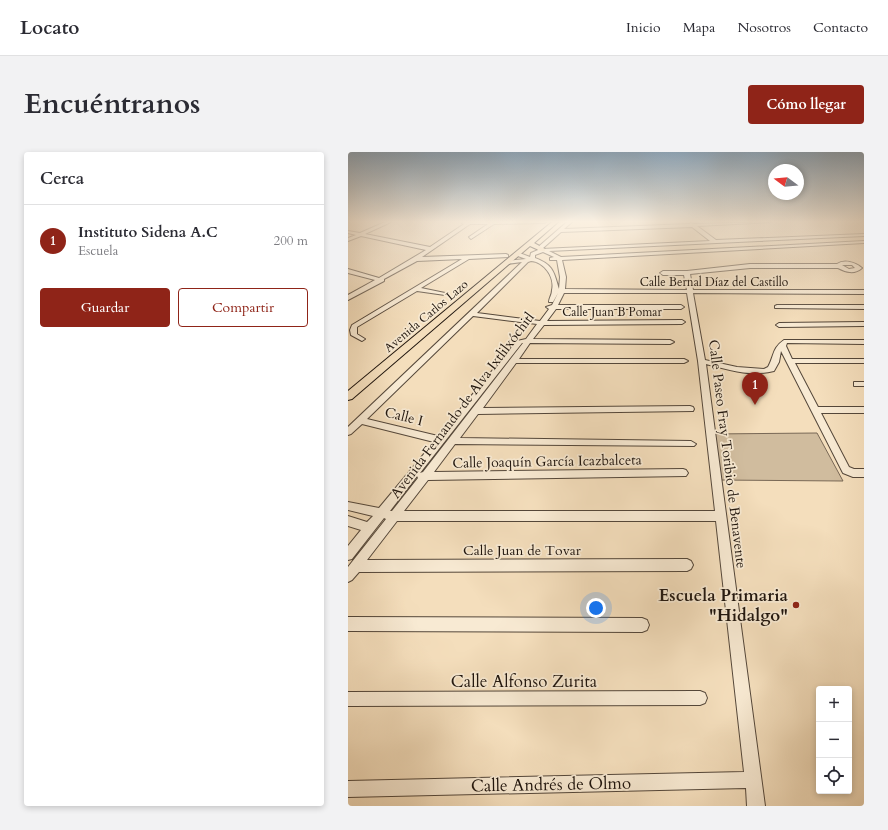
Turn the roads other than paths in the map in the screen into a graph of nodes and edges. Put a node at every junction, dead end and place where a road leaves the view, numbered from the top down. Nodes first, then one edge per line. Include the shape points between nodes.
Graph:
1 (426, 253) edge
2 (523, 253) edge
3 (535, 253) edge
4 (545, 253) edge
5 (663, 253) edge
6 (514, 254) junction
7 (467, 258) junction
8 (559, 258) junction
9 (416, 260) junction
10 (528, 260) junction
11 (861, 267) edge
12 (348, 271) edge
13 (663, 273) dead end
14 (687, 273) junction
15 (382, 280) junction
16 (416, 289) junction
17 (560, 292) junction
18 (864, 292) edge
19 (690, 293) junction
20 (443, 294) dead end
21 (348, 298) edge
22 (551, 307) junction
23 (681, 307) dead end
24 (777, 307) dead end
25 (864, 307) edge
26 (472, 314) junction
27 (682, 322) dead end
28 (538, 323) junction
29 (864, 324) edge
30 (351, 325) edge
31 (779, 325) dead end
32 (362, 339) dead end
33 (523, 341) junction
34 (670, 342) dead end
35 (864, 342) edge
36 (784, 344) junction
37 (513, 361) junction
38 (684, 361) dead end
39 (702, 361) junction
40 (789, 361) junction
41 (864, 361) edge
42 (348, 386) edge
43 (348, 397) edge
44 (690, 410) dead end
45 (816, 410) junction
46 (864, 410) edge
47 (476, 411) junction
48 (360, 420) junction
49 (348, 432) edge
50 (440, 440) junction
51 (453, 441) junction
52 (692, 444) dead end
53 (683, 473) dead end
54 (860, 473) edge
55 (412, 475) junction
56 (425, 477) junction
57 (348, 506) edge
58 (381, 514) junction
59 (394, 516) junction
60 (722, 516) junction
61 (348, 521) edge
62 (370, 528) junction
63 (348, 555) edge
64 (687, 565) dead end
65 (356, 566) junction
66 (348, 576) edge
67 (348, 624) edge
68 (642, 624) dead end
69 (700, 698) dead end
70 (348, 699) edge
71 (753, 780) junction
72 (348, 788) edge
73 (756, 806) edge

1 - 9 street
2 - 6 street
3 - 10 street
4 - 8 street
5 - 8 street
6 - 7 street
6 - 10 street
6 - 10 street
6 - 42 main road
6 - 43 main road, Avenida Carlos Lazo
7 - 9 street
7 - 16 street
8 - 10 street
8 - 17 street via 564,280
9 - 15 street
10 - 17 street via 550,268
10 - 26 street
11 - 14 street via 852,271 839,266 750,266
12 - 15 street
13 - 14 street
14 - 19 street, Calle Paseo Fray Toribio de Benavente
15 - 21 street
16 - 20 street
16 - 30 street
17 - 19 street, Calle Bernal Díaz del Castillo
17 - 22 street, Avenida Fernando de Alva Ixtlilxóchitl
18 - 19 street, Calle Bernal Díaz del Castillo
19 - 39 street, Calle Paseo Fray Toribio de Benavente
22 - 23 street, Calle Juan B Pomar
22 - 28 street, Avenida Fernando de Alva Ixtlilxóchitl
24 - 25 street
26 - 28 street, Calle Juan B Pomar
26 - 48 street
27 - 28 street, Calle Juan B Pomar
28 - 33 street, Avenida Fernando de Alva Ixtlilxóchitl
29 - 31 street
30 - 32 street via 354,335
33 - 34 street
33 - 37 street, Avenida Fernando de Alva Ixtlilxóchitl
33 - 50 street, Avenida Fernando de Alva Ixtlilxóchitl
35 - 36 street
36 - 39 street via 777,350 771,369 763,372
36 - 40 street
37 - 38 street
37 - 47 street, Avenida Fernando de Alva Ixtlilxóchitl
39 - 60 street, Calle Paseo Fray Toribio de Benavente
40 - 41 street
40 - 45 street
44 - 47 street
45 - 46 street
45 - 54 street via 846,470
47 - 51 street, Avenida Fernando de Alva Ixtlilxóchitl
48 - 49 street
48 - 50 street, Calle I
50 - 55 street, Avenida Fernando de Alva Ixtlilxóchitl
51 - 52 street, Calle Joaquín García Icazbalceta
51 - 56 street, Avenida Fernando de Alva Ixtlilxóchitl
53 - 56 street, Calle Joaquín García Icazbalceta
55 - 56 street, Calle Joaquín García Icazbalceta
55 - 58 street, Avenida Fernando de Alva Ixtlilxóchitl
56 - 59 street, Avenida Fernando de Alva Ixtlilxóchitl
57 - 58 street
58 - 59 street
58 - 62 street, Avenida Fernando de Alva Ixtlilxóchitl
59 - 60 street
59 - 65 street, Avenida Fernando de Alva Ixtlilxóchitl
60 - 71 street, Calle Paseo Fray Toribio de Benavente
61 - 62 street
62 - 63 street, Avenida Fernando de Alva Ixtlilxóchitl
64 - 65 street, Calle Juan de Tovar
65 - 66 street, Avenida Fernando de Alva Ixtlilxóchitl
67 - 68 street
69 - 70 street, Calle Alfonso Zurita
71 - 72 street, Calle Andrés de Olmo
71 - 73 street, Calle Paseo Fray Toribio de Benavente

